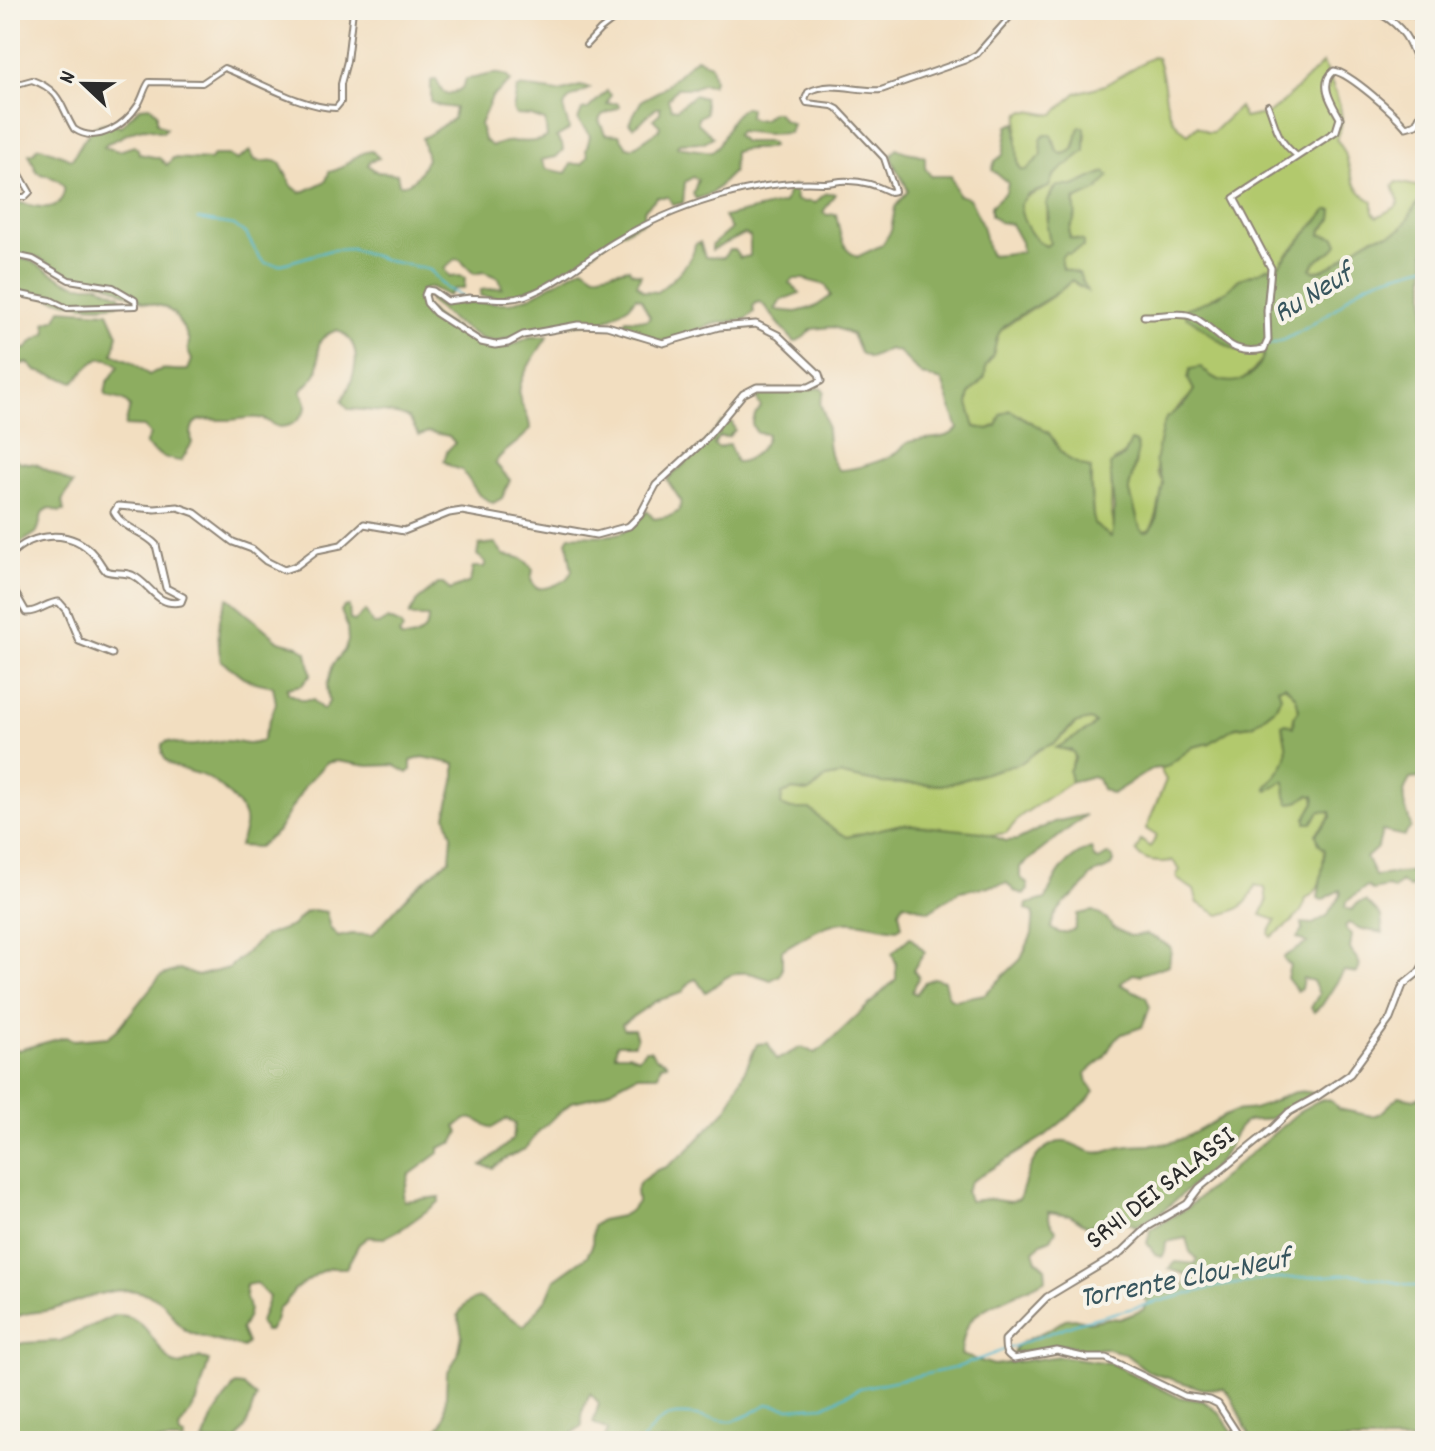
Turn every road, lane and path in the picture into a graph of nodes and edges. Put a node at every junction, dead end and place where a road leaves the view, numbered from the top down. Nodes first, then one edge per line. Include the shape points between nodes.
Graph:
1 (353, 10) edge
2 (626, 10) edge
3 (1016, 10) edge
4 (1379, 10) edge
5 (1394, 10) edge
6 (1425, 18) edge
7 (586, 45) dead end
8 (1425, 81) edge
9 (10, 86) edge
10 (1425, 104) edge
11 (1268, 105) dead end
12 (1296, 155) junction
13 (10, 157) edge
14 (10, 197) edge
15 (10, 254) edge
16 (10, 292) edge
17 (470, 298) joint
18 (1144, 316) dead end
19 (10, 555) edge
20 (10, 584) edge
21 (112, 654) dead end
22 (1425, 962) edge
23 (1242, 1441) edge

1 - 9 street via 336,108 320,107 224,68 202,83 149,82 128,117 92,135 74,129 62,101 46,86 32,80
2 - 7 street
3 - 17 street via 966,60 881,90 833,85 805,96 807,103 838,109 880,153 895,191 850,181 812,181 696,203 615,241 567,275 524,296 504,301
4 - 8 street via 1404,32
5 - 6 street
10 - 12 street via 1416,124 1408,128 1350,77 1334,71 1326,82 1327,92 1340,125
11 - 12 street via 1275,131
12 - 18 street via 1234,198 1271,268 1264,349 1241,352 1192,316
13 - 14 street via 30,192
15 - 16 street via 33,259 69,280 113,287 136,306 67,308
17 - 19 street via 447,301 427,290 425,295 436,313 481,342 495,345 578,325 607,326 663,343 719,327 756,324 778,335 821,381 809,387 757,387 743,394 705,440 656,485 629,526 596,535 462,511 404,531 364,524 341,545 317,550 284,570 195,513 178,507 118,506 114,512 121,522 156,545 166,588 183,597 173,604 128,574 106,571 88,549 66,539 41,536
20 - 21 street via 26,612 59,602 79,641
22 - 23 street, SR41 DEI SALASSI via 1403,985 1390,1019 1350,1074 1289,1112 1187,1204 1149,1226 1122,1252 1047,1297 1005,1340 1007,1356 1014,1359 1057,1351 1106,1358 1184,1396 1210,1400

